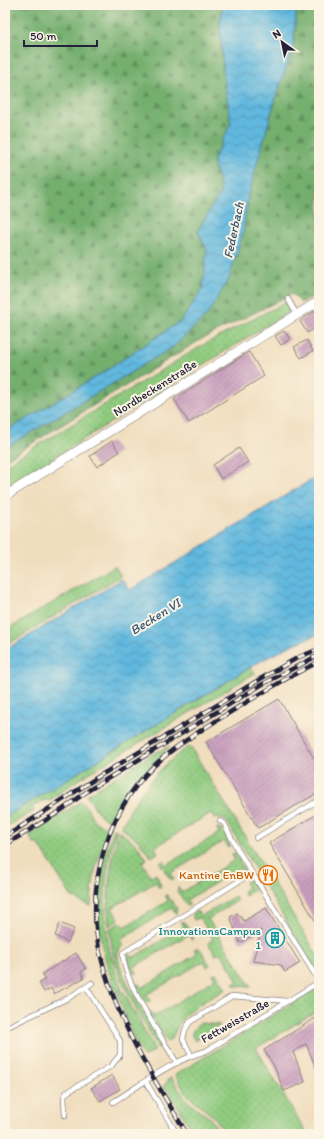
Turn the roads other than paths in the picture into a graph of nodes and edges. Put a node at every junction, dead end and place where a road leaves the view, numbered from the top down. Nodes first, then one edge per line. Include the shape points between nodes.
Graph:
1 (288, 299) dead end
2 (319, 301) edge
3 (297, 315) junction
4 (5, 496) edge
5 (319, 800) edge
6 (220, 821) dead end
7 (256, 838) dead end
8 (252, 873) junction
9 (319, 982) edge
10 (92, 983) dead end
11 (86, 988) junction
12 (289, 1001) junction
13 (5, 1028) edge
14 (191, 1055) junction
15 (177, 1063) junction
16 (146, 1082) junction
17 (113, 1102) dead end
18 (65, 1115) dead end
19 (177, 1134) edge

1 - 3 lane
2 - 3 street, Nordbeckenstraße
3 - 4 street, Nordbeckenstraße
5 - 7 lane
6 - 8 lane via 224,823
8 - 9 lane
8 - 15 lane via 123,953 122,959 131,983
9 - 12 lane, Fettweisstraße
10 - 11 lane
11 - 13 lane
11 - 18 lane via 120,1041 120,1055 111,1066 66,1094
12 - 14 lane, Fettweisstraße via 206,1051
12 - 14 lane, Fettweisstraße via 232,996 190,1022 184,1030 183,1039
14 - 15 lane, Fettweisstraße
15 - 16 lane, Fettweisstraße
16 - 17 lane, Fettweisstraße
16 - 19 lane

